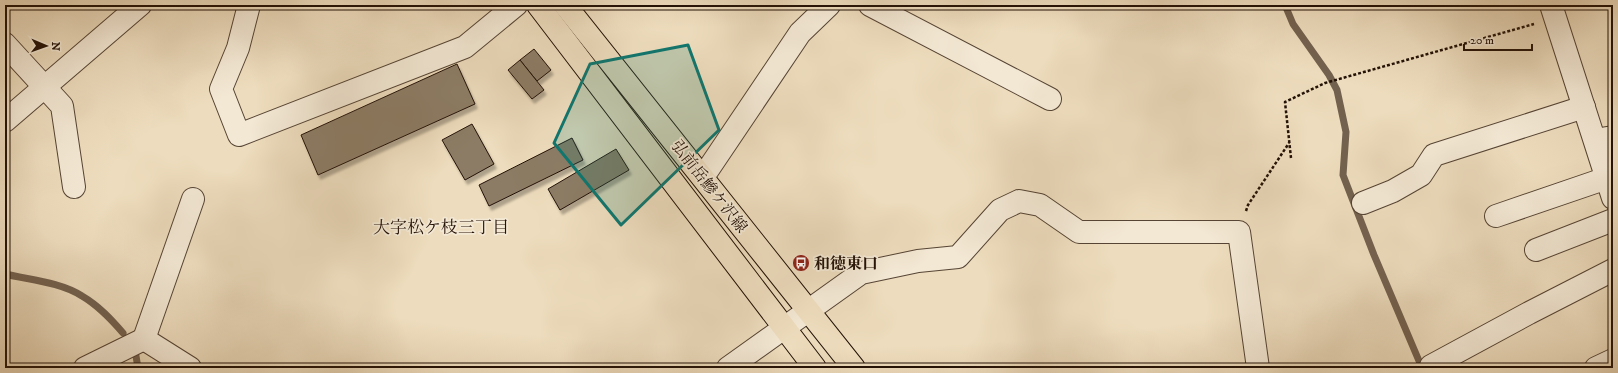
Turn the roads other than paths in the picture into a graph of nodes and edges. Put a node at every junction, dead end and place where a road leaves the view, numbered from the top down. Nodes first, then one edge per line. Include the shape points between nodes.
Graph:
1 (140, 5) edge
2 (249, 5) edge
3 (516, 5) edge
4 (538, 5) edge
5 (565, 5) edge
6 (829, 5) edge
7 (870, 5) edge
8 (1553, 11) edge
9 (5, 44) edge
10 (44, 88) junction
11 (1050, 99) dead end
12 (1584, 108) junction
13 (5, 121) edge
14 (1604, 139) edge
15 (703, 177) junction
16 (74, 187) dead end
17 (1610, 188) edge
18 (193, 199) dead end
19 (1363, 203) dead end
20 (1496, 216) dead end
21 (1613, 220) edge
22 (1536, 250) dead end
23 (1613, 270) edge
24 (808, 310) junction
25 (784, 327) junction
26 (144, 339) junction
27 (1613, 360) edge
28 (1431, 366) dead end
29 (85, 368) edge
30 (190, 368) edge
31 (728, 368) edge
32 (815, 368) edge
33 (854, 368) edge
34 (1258, 368) edge
35 (1596, 368) edge

1 - 10 street
2 - 3 street via 238,48 221,88 239,134 465,47
4 - 25 main road
5 - 15 main road, 弘前岳鰺ケ沢線
6 - 15 street via 800,33
7 - 11 street
8 - 12 street
9 - 10 street
10 - 13 street
10 - 16 street via 62,106
12 - 14 street
12 - 19 street via 1434,155 1420,175 1392,191
14 - 17 street
15 - 24 main road, 弘前岳鰺ケ沢線
17 - 20 street
18 - 26 street
21 - 22 street
23 - 28 street
24 - 25 street
24 - 33 main road, 弘前岳鰺ケ沢線
24 - 34 street via 861,273 918,261 958,257 1000,210 1019,201 1040,205 1079,232 1239,232
25 - 31 street
25 - 32 main road
26 - 29 street
26 - 30 street
27 - 35 street

